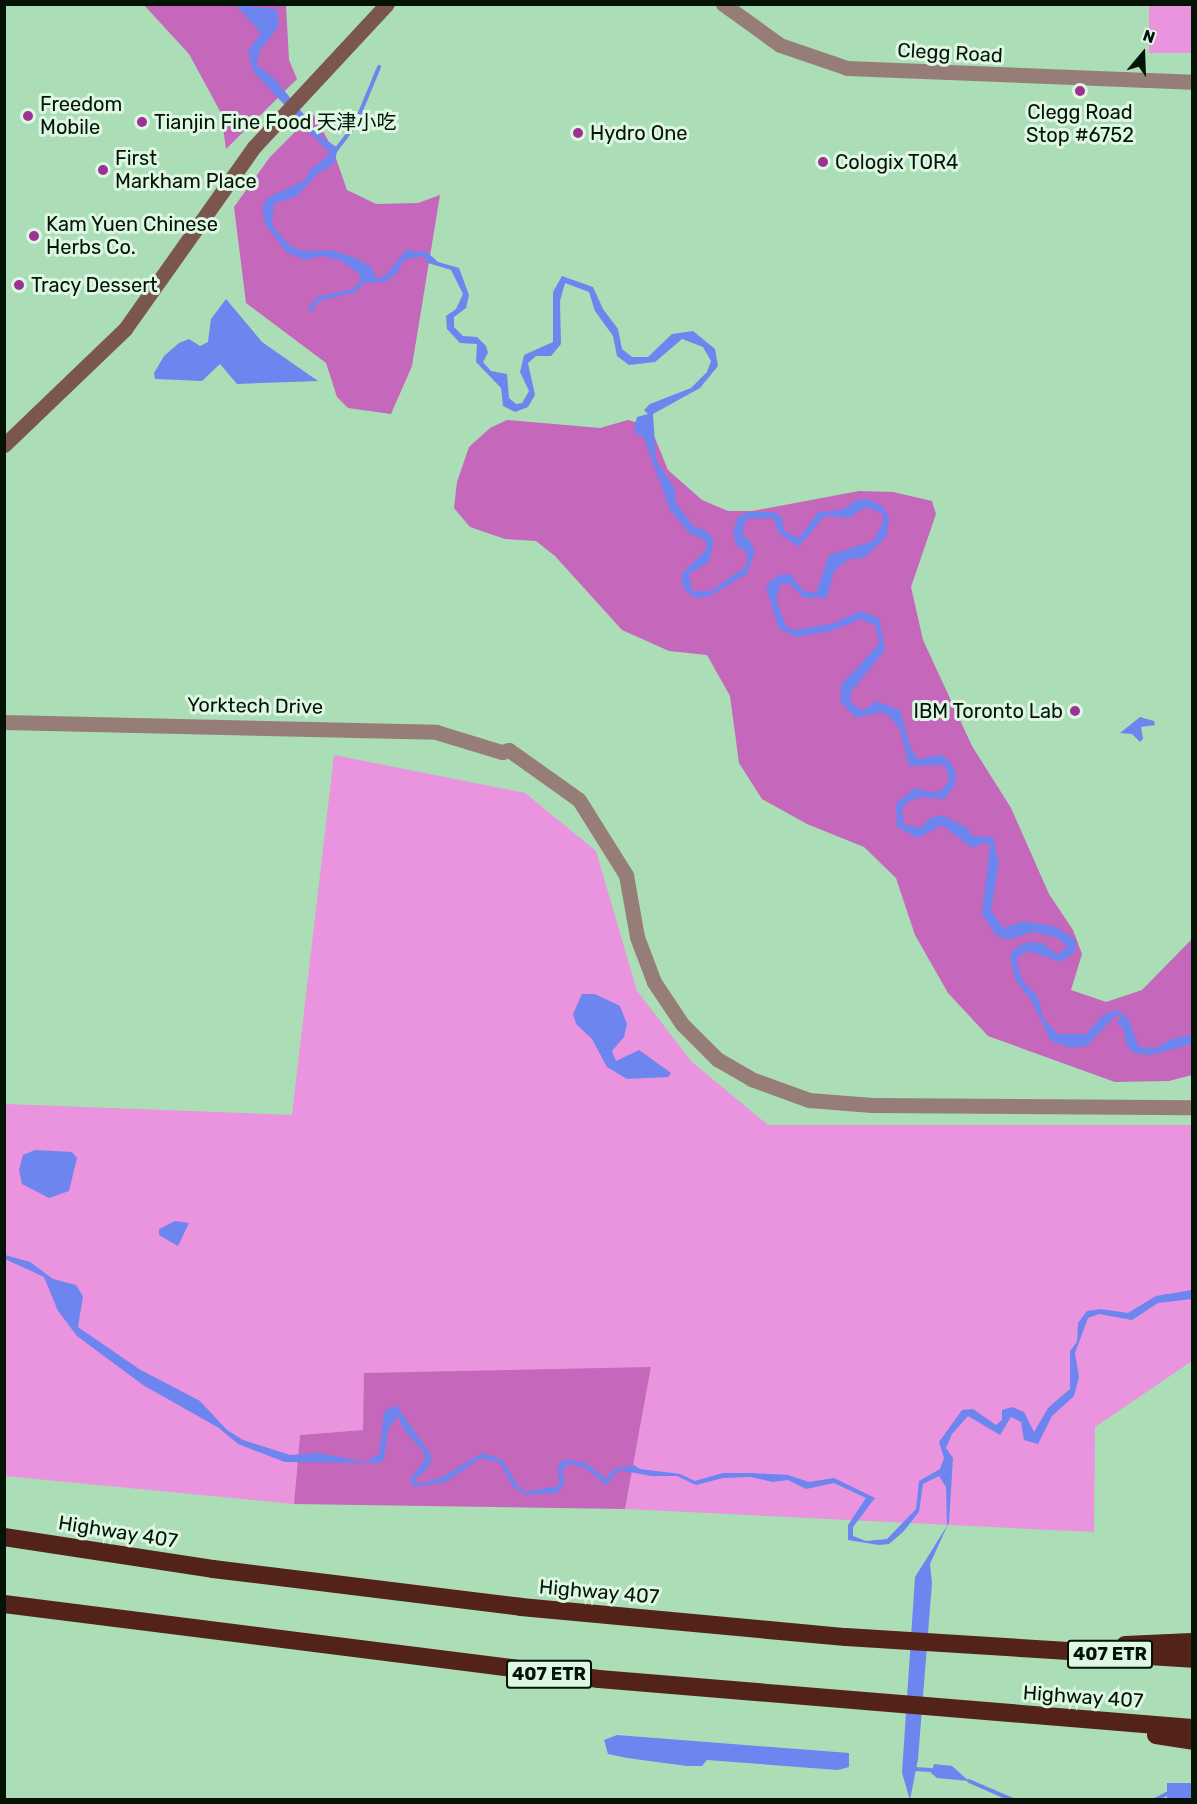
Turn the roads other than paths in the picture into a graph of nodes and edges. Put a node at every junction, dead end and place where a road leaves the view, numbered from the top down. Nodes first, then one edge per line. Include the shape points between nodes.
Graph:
1 (387, 4) edge
2 (723, 4) edge
3 (1192, 82) edge
4 (4, 445) edge
5 (4, 722) edge
6 (1192, 1107) edge
7 (4, 1537) edge
8 (4, 1605) edge
9 (1192, 1642) edge
10 (1028, 1649) junction
11 (1192, 1659) edge
12 (1075, 1720) junction
13 (1192, 1728) edge
14 (1192, 1742) edge

1 - 4 main road via 349,49 266,133 124,329
2 - 3 street, Clegg Road via 780,45 847,68
5 - 6 street, Yorktech Drive via 436,732 502,752 505,758 522,761 579,800 626,875 637,937 654,982 682,1024 717,1059 751,1079 809,1100 872,1105
7 - 10 highway, Highway 407 / 407 ETR via 213,1569 521,1607 846,1637
8 - 12 highway, Highway 407 / 407 ETR via 599,1680
9 - 10 highway
10 - 11 highway, Highway 407 / 407 ETR
12 - 13 highway, Highway 407 / 407 ETR
12 - 14 highway

